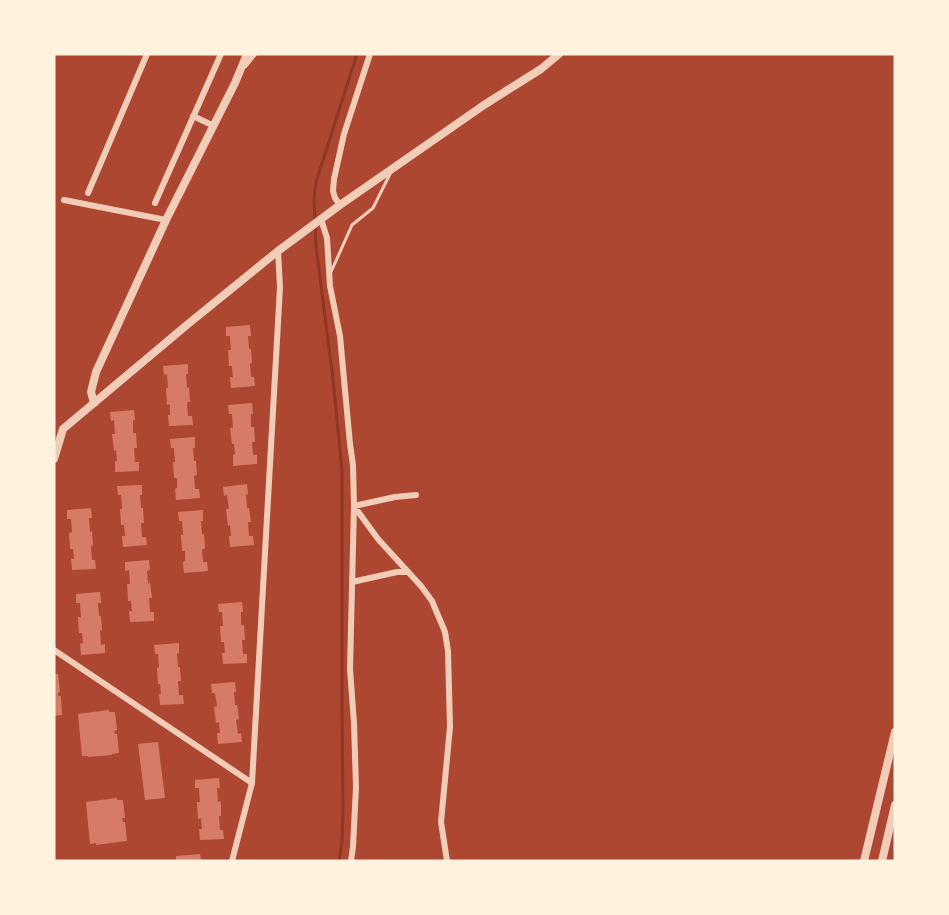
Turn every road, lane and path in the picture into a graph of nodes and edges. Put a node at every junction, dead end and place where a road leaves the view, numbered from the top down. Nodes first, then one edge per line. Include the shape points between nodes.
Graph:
1 (147, 54) edge
2 (221, 54) edge
3 (247, 54) edge
4 (254, 54) edge
5 (370, 54) edge
6 (559, 54) edge
7 (240, 72) junction
8 (193, 116) junction
9 (214, 126) junction
10 (393, 168) junction
11 (88, 193) dead end
12 (64, 200) dead end
13 (155, 203) dead end
14 (340, 205) junction
15 (321, 219) junction
16 (166, 220) junction
17 (278, 251) junction
18 (329, 276) junction
19 (94, 403) junction
20 (54, 459) edge
21 (416, 495) dead end
22 (354, 506) junction
23 (408, 572) junction
24 (352, 582) junction
25 (54, 650) edge
26 (895, 732) edge
27 (252, 783) junction
28 (895, 805) edge
29 (232, 861) edge
30 (351, 861) edge
31 (447, 861) edge
32 (864, 861) edge
33 (882, 861) edge

1 - 11 street
2 - 8 street
3 - 7 street
4 - 7 street
5 - 14 street via 334,179 333,191
6 - 10 street
7 - 9 street
8 - 9 street
8 - 13 street
9 - 16 street
10 - 14 street
10 - 18 lane via 373,208 351,225
12 - 16 street
14 - 15 street
15 - 17 street
15 - 18 street via 327,238
16 - 19 street via 96,372
17 - 19 street
17 - 27 street via 280,287
18 - 22 street via 340,336
19 - 20 street via 63,429
21 - 22 street
22 - 23 street
22 - 24 street
23 - 24 street
23 - 31 street via 432,601 447,641 450,727 441,822
24 - 30 street via 350,669 356,787
25 - 27 street
26 - 32 street
27 - 29 street
28 - 33 street

